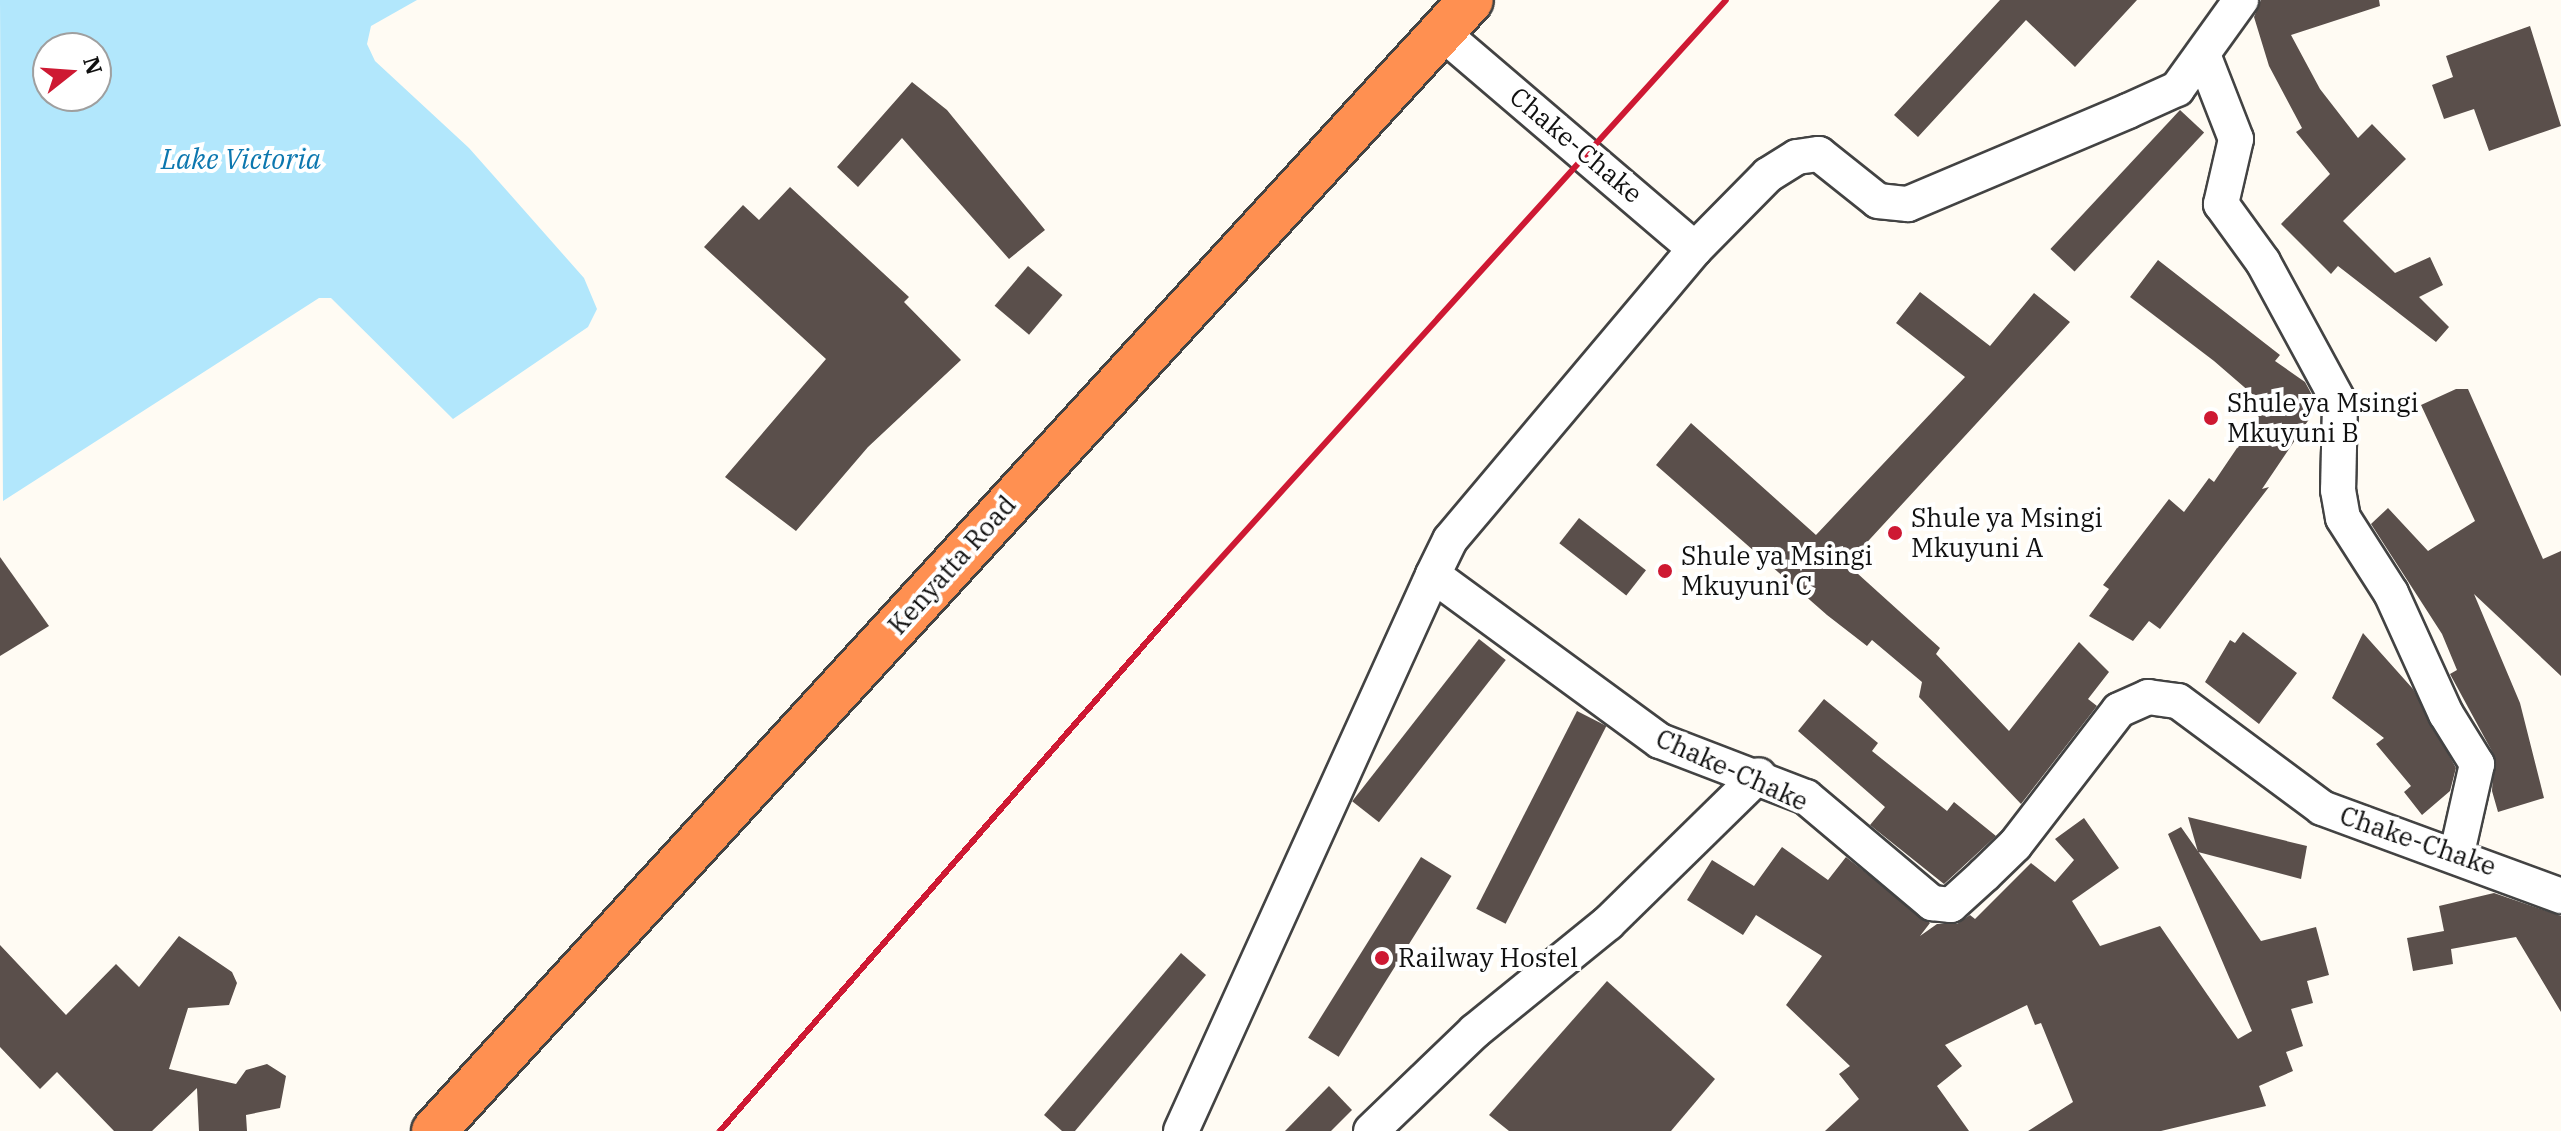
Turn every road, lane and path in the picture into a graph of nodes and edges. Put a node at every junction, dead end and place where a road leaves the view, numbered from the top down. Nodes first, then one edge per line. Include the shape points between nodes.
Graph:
1 (1471, 0) edge
2 (2241, 0) edge
3 (1441, 32) junction
4 (2204, 57) junction
5 (1695, 249) junction
6 (1433, 575) junction
7 (1759, 775) junction
8 (2457, 853) junction
9 (2561, 896) edge
10 (434, 1131) edge
11 (1181, 1131) edge
12 (1371, 1131) edge

1 - 3 highway, Kenyatta Road
2 - 4 street
3 - 5 street, Chake-Chake
3 - 10 highway, Kenyatta Road
4 - 5 street via 2177,89 1908,204 1878,201 1819,154 1797,157 1768,175
4 - 8 street via 2236,139 2221,204 2263,262 2340,404 2338,490 2343,518 2391,593 2446,714 2477,764
5 - 6 street via 1450,540
6 - 7 street, Chake-Chake via 1660,741
6 - 11 street
7 - 8 street, Chake-Chake via 1806,797 1932,903 1951,905 2015,845 2119,710 2148,697 2178,701 2322,808
7 - 12 street via 1608,923 1475,1031
8 - 9 street, Chake-Chake

